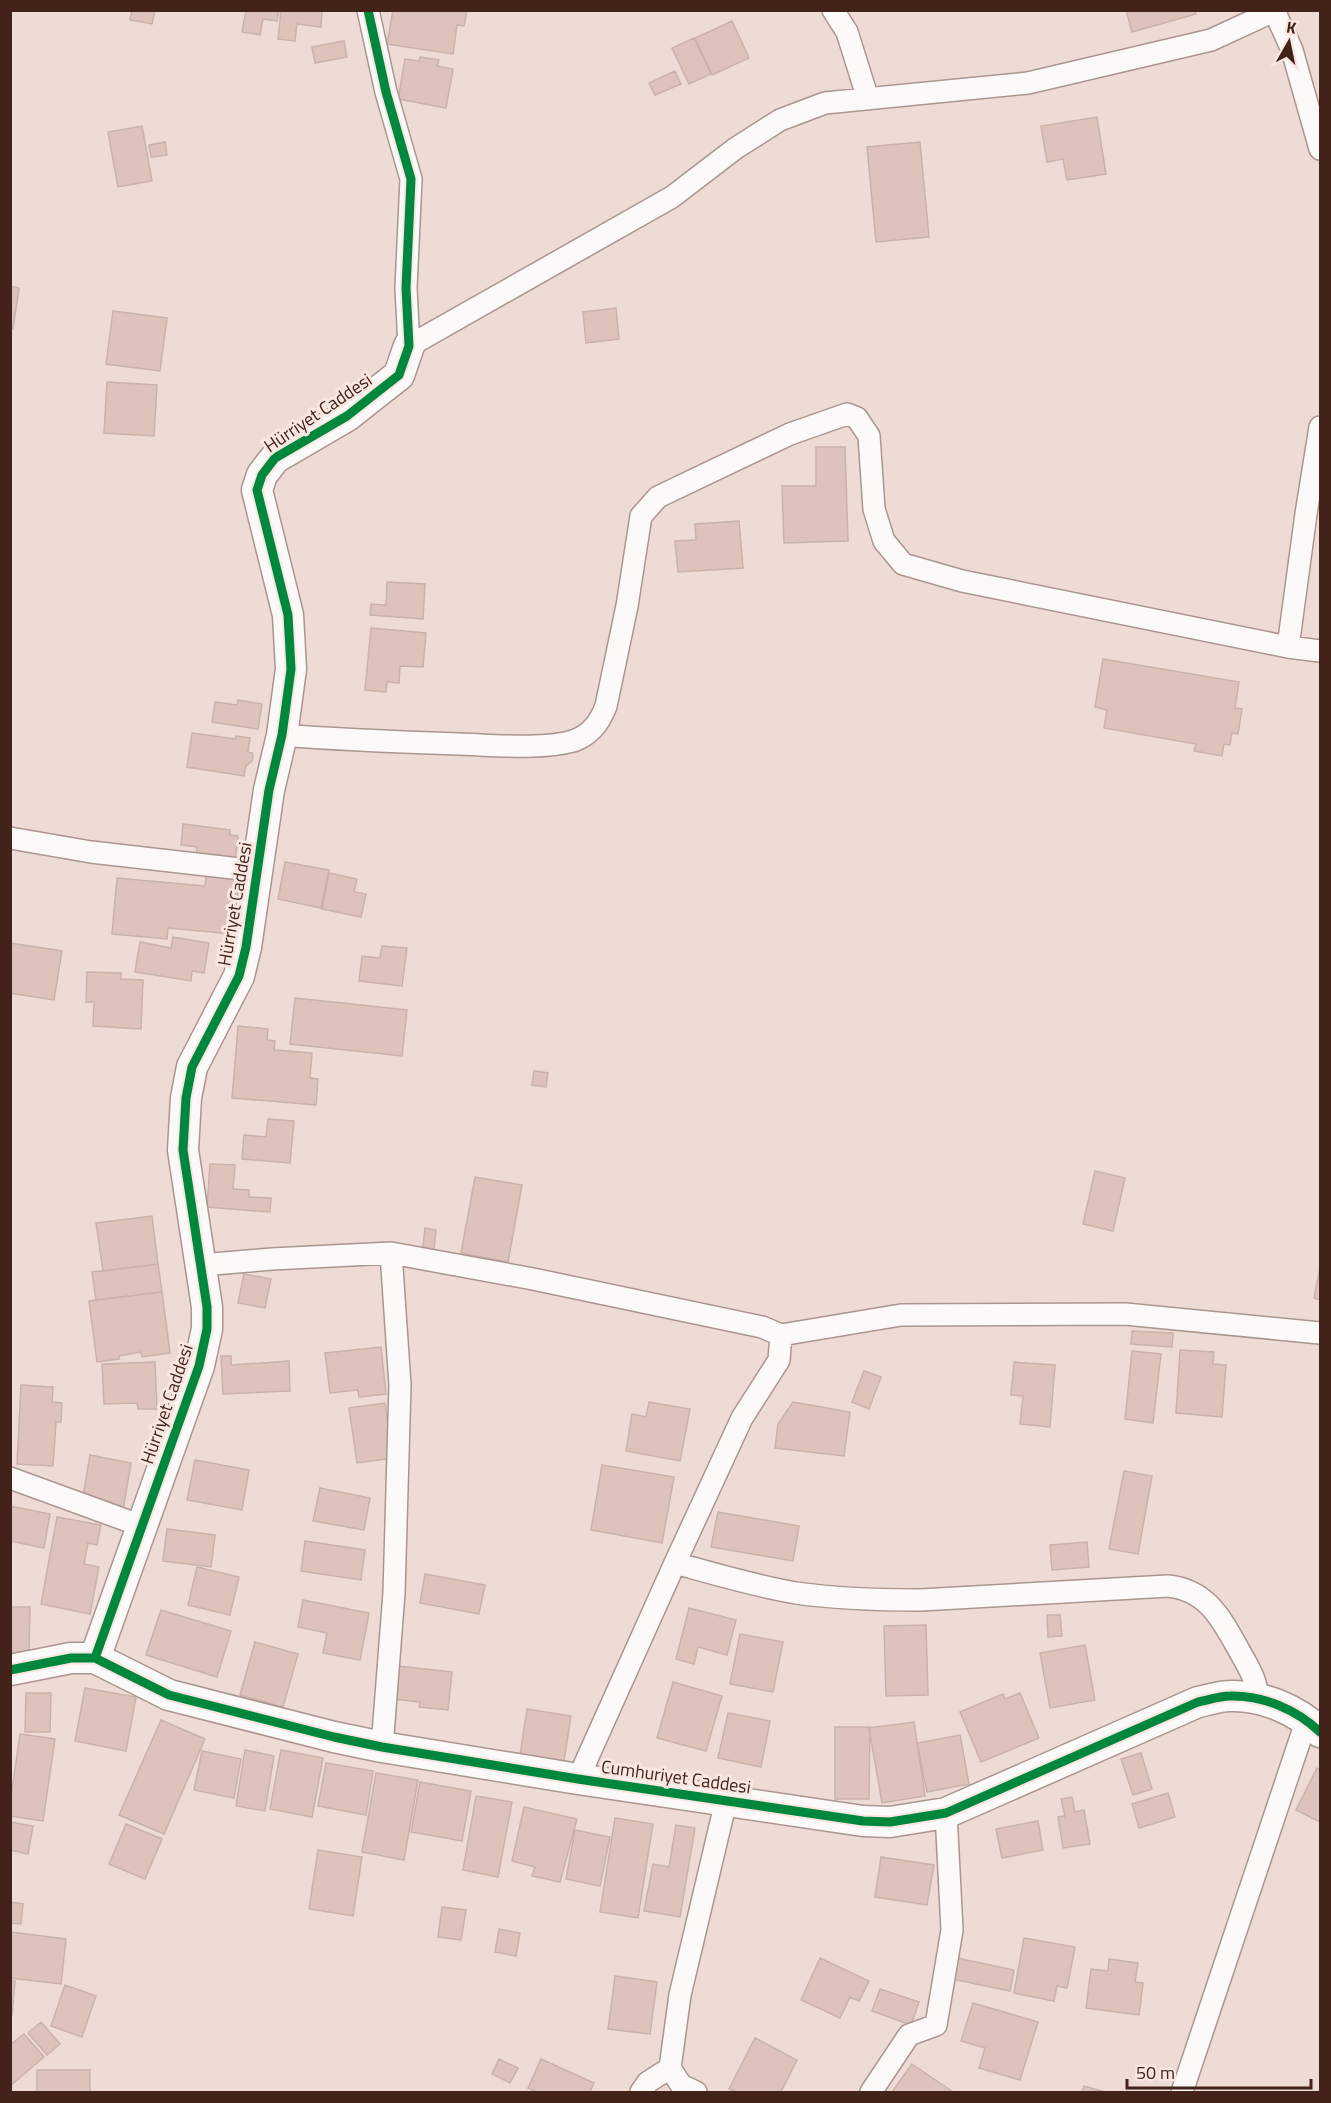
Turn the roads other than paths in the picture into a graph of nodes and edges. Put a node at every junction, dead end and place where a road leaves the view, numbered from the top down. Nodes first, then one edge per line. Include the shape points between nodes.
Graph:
1 (368, 10) edge
2 (833, 10) edge
3 (1275, 11) edge
4 (868, 99) junction
5 (1320, 149) edge
6 (409, 346) junction
7 (1320, 427) edge
8 (1287, 647) junction
9 (1320, 651) edge
10 (282, 735) junction
11 (10, 838) edge
12 (258, 872) junction
13 (392, 1253) junction
14 (201, 1265) junction
15 (1320, 1334) edge
16 (781, 1335) junction
17 (10, 1478) edge
18 (142, 1526) junction
19 (675, 1563) junction
20 (95, 1658) junction
21 (10, 1671) edge
22 (1257, 1699) junction
23 (1316, 1727) edge
24 (382, 1747) junction
25 (578, 1779) junction
26 (726, 1801) junction
27 (946, 1813) junction
28 (670, 2068) junction
29 (641, 2092) edge
30 (696, 2092) edge
31 (871, 2092) edge
32 (1182, 2092) edge

1 - 6 street via 411,179 406,288
2 - 4 street via 847,32
3 - 4 street via 1211,40 1028,83
3 - 5 street via 1292,50
4 - 6 street via 825,103 780,120 672,196
6 - 10 street, Hürriyet Caddesi via 399,375 347,416 275,458 257,490 291,642
7 - 8 street
8 - 9 street
8 - 10 street via 962,581 903,564 884,541 874,509 869,436 857,418 847,414 790,434 658,497 641,516 606,706 593,729 583,736 560,743 516,746
10 - 12 street, Hürriyet Caddesi via 269,790
11 - 12 street
12 - 14 street, Hürriyet Caddesi via 239,976 192,1067 186,1098 183,1150
13 - 14 street
13 - 16 street via 762,1327
13 - 24 street via 400,1385 394,1593
14 - 18 street, Hürriyet Caddesi via 207,1306 205,1346
15 - 16 street via 1114,1314 901,1315
16 - 19 street via 779,1360 742,1418
17 - 18 street
18 - 20 street, Hürriyet Caddesi
19 - 22 street via 777,1589 880,1600 1182,1587 1200,1597 1221,1617 1252,1674
19 - 25 street
20 - 21 street, Cumhuriyet Caddesi via 71,1658
20 - 24 street, Cumhuriyet Caddesi via 169,1695
22 - 23 street, Cumhuriyet Caddesi via 1291,1711
22 - 27 street, Cumhuriyet Caddesi via 1228,1696 1198,1702
23 - 32 street
24 - 25 street, Cumhuriyet Caddesi
25 - 26 street, Cumhuriyet Caddesi
26 - 27 street, Cumhuriyet Caddesi via 863,1821 890,1822
26 - 28 street via 680,1995
27 - 31 street via 952,1930 936,2025 909,2035
28 - 29 street via 648,2082
28 - 30 street via 681,2085

